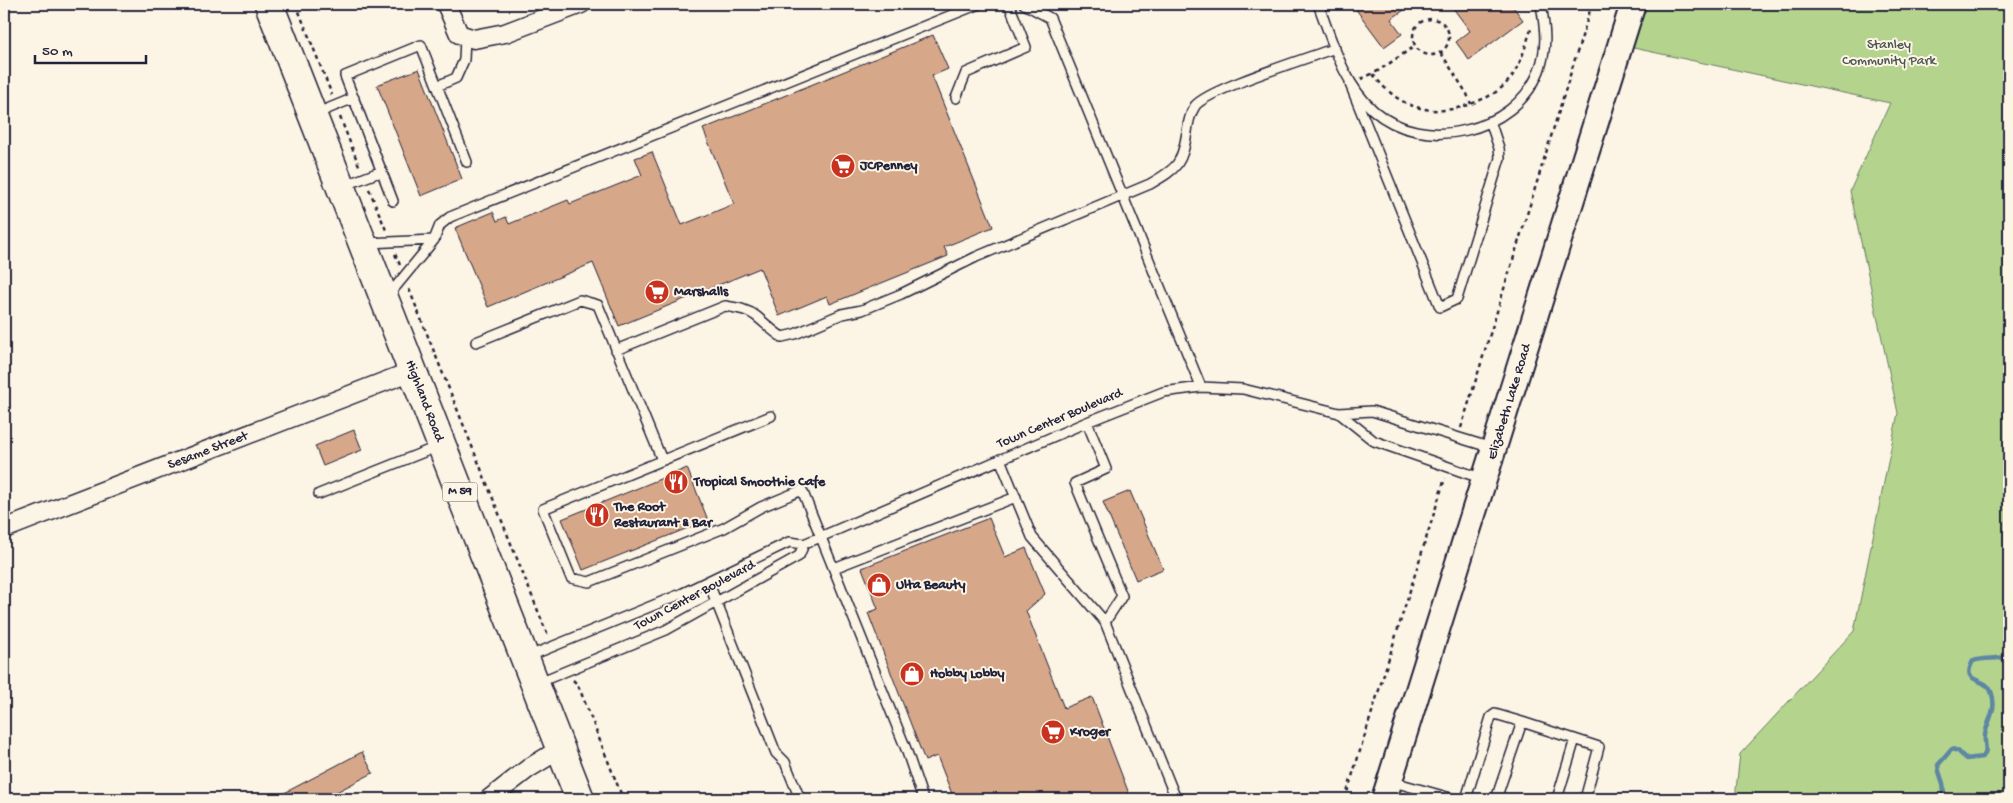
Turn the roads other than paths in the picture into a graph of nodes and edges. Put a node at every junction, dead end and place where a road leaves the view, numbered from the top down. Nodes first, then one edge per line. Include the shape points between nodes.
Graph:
1 (269, 4) edge
2 (446, 4) edge
3 (582, 4) edge
4 (979, 4) edge
5 (1009, 4) edge
6 (1024, 4) edge
7 (1318, 4) edge
8 (1541, 4) edge
9 (1633, 4) edge
10 (465, 38) junction
11 (1335, 48) junction
12 (1350, 84) junction
13 (437, 86) junction
14 (354, 98) junction
15 (956, 98) dead end
16 (312, 115) junction
17 (1490, 121) junction
18 (467, 162) dead end
19 (382, 171) junction
20 (340, 187) junction
21 (1123, 197) junction
22 (393, 201) dead end
23 (434, 240) junction
24 (362, 243) junction
25 (385, 300) junction
26 (476, 342) dead end
27 (616, 350) junction
28 (412, 371) junction
29 (1201, 387) junction
30 (1339, 413) junction
31 (771, 416) dead end
32 (1087, 422) junction
33 (441, 445) junction
34 (1495, 449) junction
35 (1000, 459) junction
36 (662, 460) junction
37 (1485, 480) junction
38 (319, 494) dead end
39 (1016, 497) junction
40 (4, 530) edge
41 (822, 536) junction
42 (804, 544) junction
43 (834, 568) junction
44 (708, 580) junction
45 (716, 601) junction
46 (1105, 622) junction
47 (525, 658) junction
48 (535, 684) junction
49 (1522, 722) junction
50 (1574, 739) junction
51 (560, 749) junction
52 (1387, 790) edge
53 (489, 799) edge
54 (580, 799) edge
55 (800, 799) edge
56 (923, 799) edge
57 (1176, 799) edge
58 (1454, 799) edge
59 (1466, 799) edge
60 (1496, 799) edge
61 (1557, 799) edge
62 (1585, 799) edge

1 - 16 highway, Highland Road / M 59
2 - 10 street via 456,29
3 - 10 street via 505,33
4 - 23 lane via 450,217 440,225
5 - 15 lane via 1026,48 966,73
6 - 21 lane via 1050,18
7 - 11 lane
8 - 17 lane via 1546,39 1539,72 1517,104
9 - 34 street, Elizabeth Lake Road
10 - 13 lane via 464,60 456,78
11 - 12 lane
11 - 21 lane via 1213,93 1195,106 1188,120 1181,160 1170,172
12 - 17 lane via 1381,116 1412,130 1444,133
12 - 17 lane via 1440,307 1457,299 1500,158
13 - 14 lane via 420,45 345,76
13 - 18 lane
14 - 16 lane
14 - 19 lane
16 - 20 highway, Highland Road / M 59
19 - 20 lane
19 - 22 lane
20 - 24 highway, Highland Road / M 59
21 - 27 lane via 976,257 862,310 842,314 795,334 782,336 756,316 725,306
21 - 29 lane
23 - 24 lane
23 - 25 lane
24 - 25 highway, Highland Road / M 59
25 - 28 highway, Highland Road / M 59
26 - 27 lane via 580,300 598,305
27 - 36 lane
28 - 33 highway, Highland Road / M 59
28 - 40 street, Sesame Street
29 - 30 lane, Town Center Boulevard via 1244,389
29 - 32 lane, Town Center Boulevard via 1163,392
30 - 34 lane, Town Center Boulevard via 1372,412
30 - 37 lane, Town Center Boulevard via 1374,441
31 - 36 lane
32 - 35 lane, Town Center Boulevard
32 - 46 lane via 1106,469 1075,483 1122,596
33 - 38 lane
33 - 47 highway, Highland Road / M 59
34 - 37 street, Elizabeth Lake Road
35 - 39 lane
35 - 41 lane, Town Center Boulevard
36 - 41 lane via 543,509 572,578 589,582 724,528 761,507 802,490
37 - 52 street, Elizabeth Lake Road
39 - 43 lane
39 - 46 lane via 1032,537
41 - 42 lane, Town Center Boulevard
41 - 43 lane
42 - 44 lane, Town Center Boulevard via 789,542
42 - 45 lane, Town Center Boulevard via 799,556
43 - 56 lane
44 - 45 lane
44 - 47 lane, Town Center Boulevard
45 - 48 lane, Town Center Boulevard via 666,630
45 - 55 lane via 776,753 785,762
46 - 57 lane
47 - 48 highway, Highland Road / M 59
48 - 51 highway, Highland Road / M 59
49 - 50 lane
49 - 59 lane via 1496,714 1491,717
49 - 60 lane
50 - 61 lane
50 - 62 lane via 1599,747
51 - 53 street
51 - 54 highway, Highland Road / M 59
52 - 58 lane

